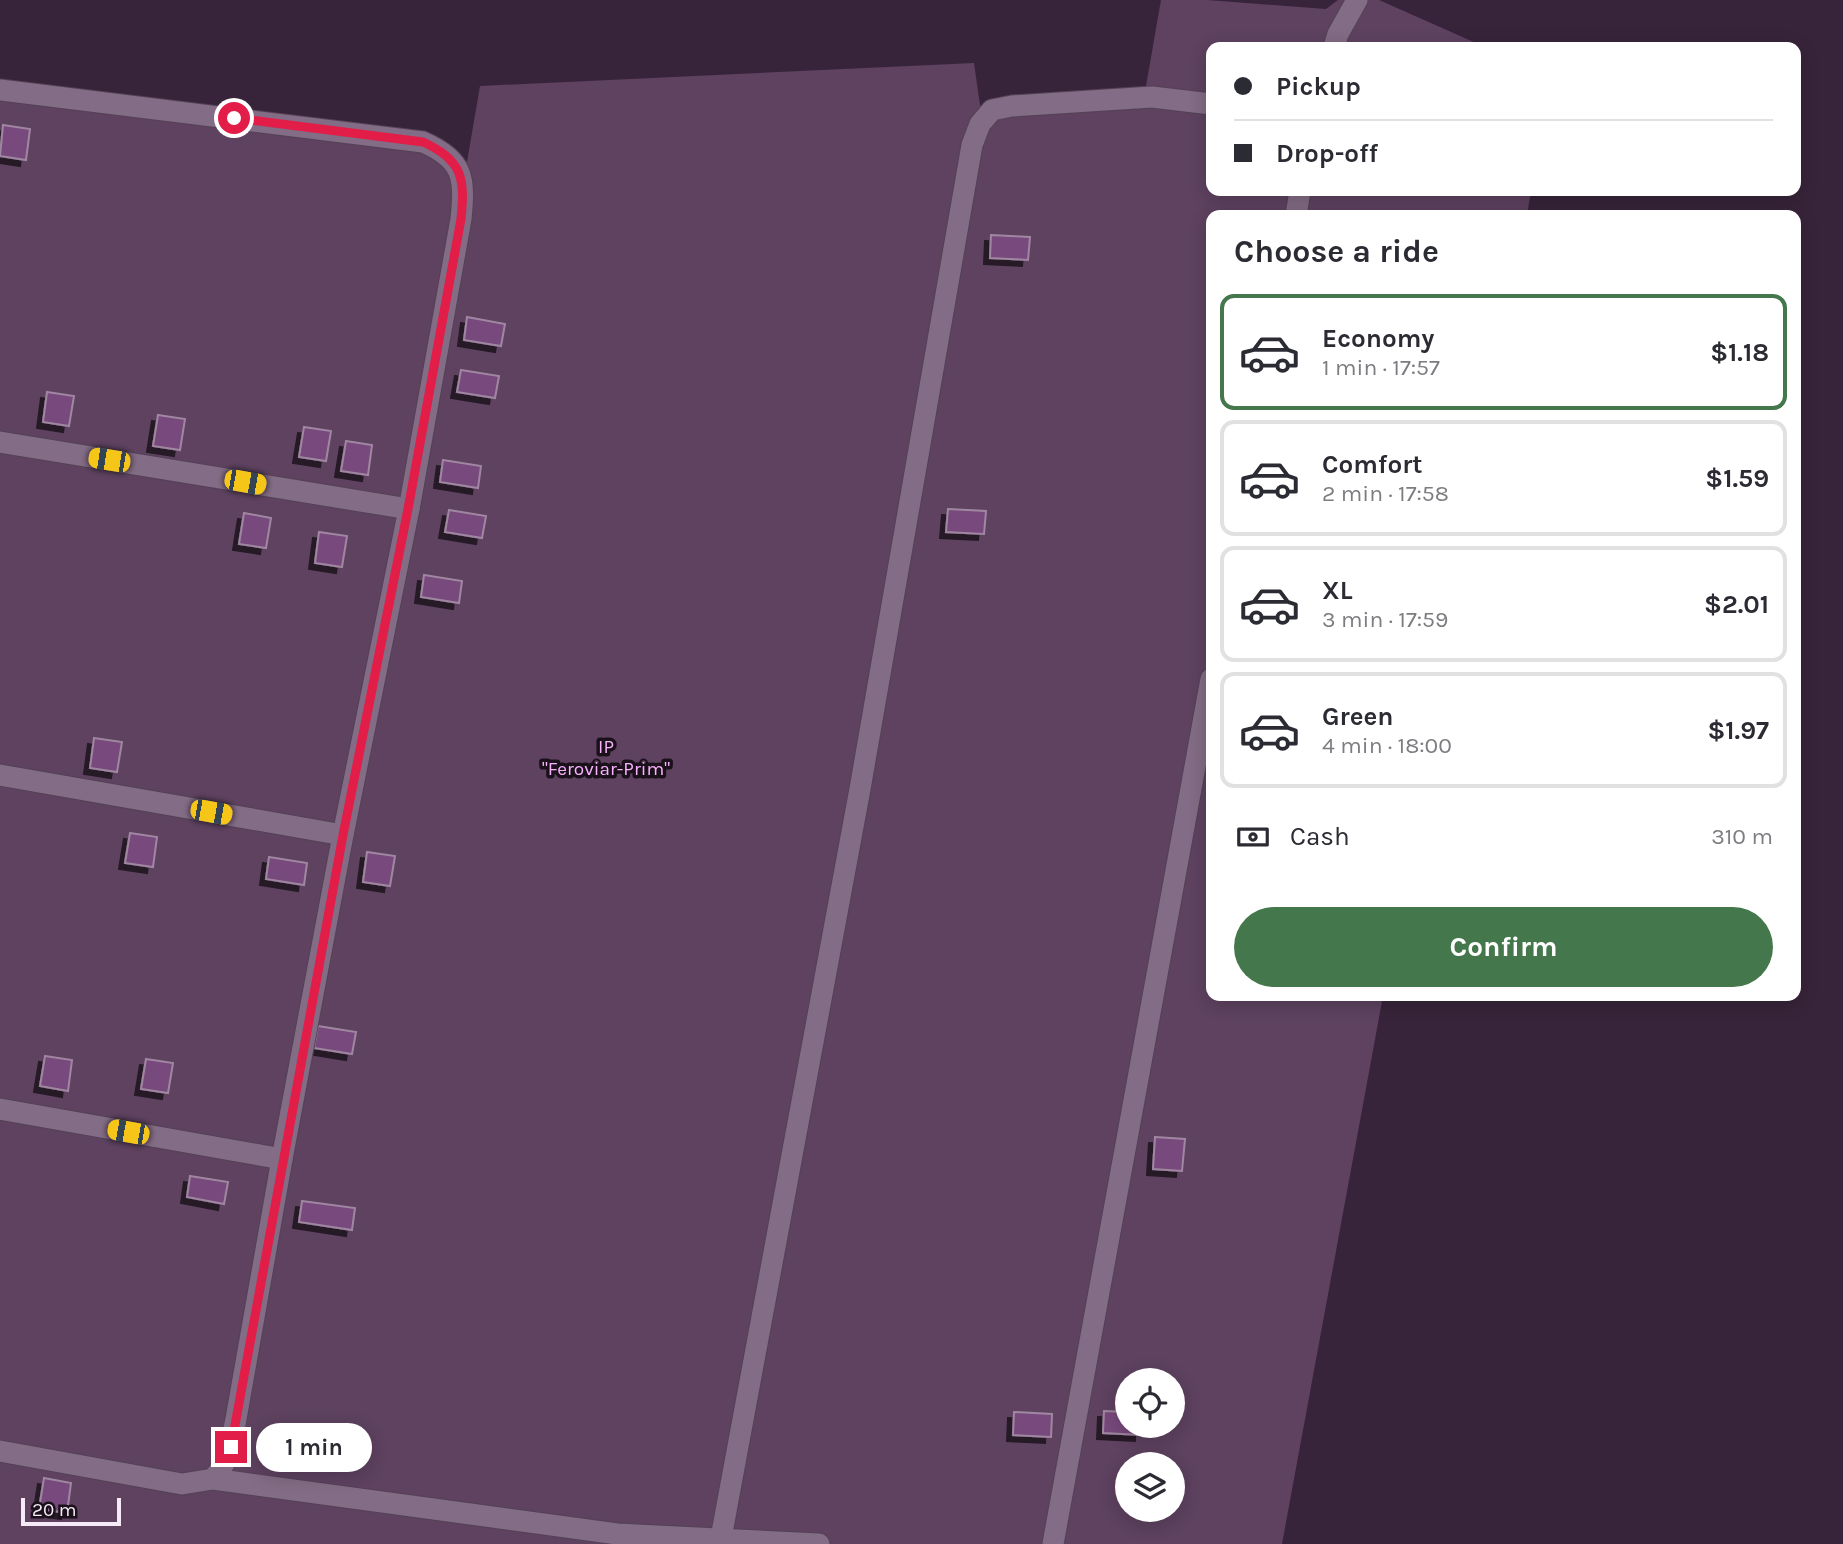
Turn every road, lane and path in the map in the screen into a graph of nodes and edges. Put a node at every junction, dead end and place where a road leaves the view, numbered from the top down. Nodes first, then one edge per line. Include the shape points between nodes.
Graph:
1 (1357, 0) edge
2 (1336, 42) edge
3 (0, 90) edge
4 (1206, 103) edge
5 (0, 442) edge
6 (408, 509) junction
7 (1206, 706) edge
8 (0, 775) edge
9 (343, 835) junction
10 (0, 1109) edge
11 (282, 1159) junction
12 (0, 1451) edge
13 (214, 1479) junction
14 (721, 1538) junction
15 (819, 1544) edge
16 (1053, 1544) edge

1 - 2 street
3 - 6 street via 423,142 454,163 464,191 461,219
4 - 14 street via 1152,97 1012,106 992,110 972,145 858,803
5 - 6 street
6 - 9 street
7 - 16 street
8 - 9 street
9 - 11 street
10 - 11 street
11 - 13 street via 231,1447
12 - 13 street via 182,1484
13 - 14 street via 617,1534
14 - 15 street

